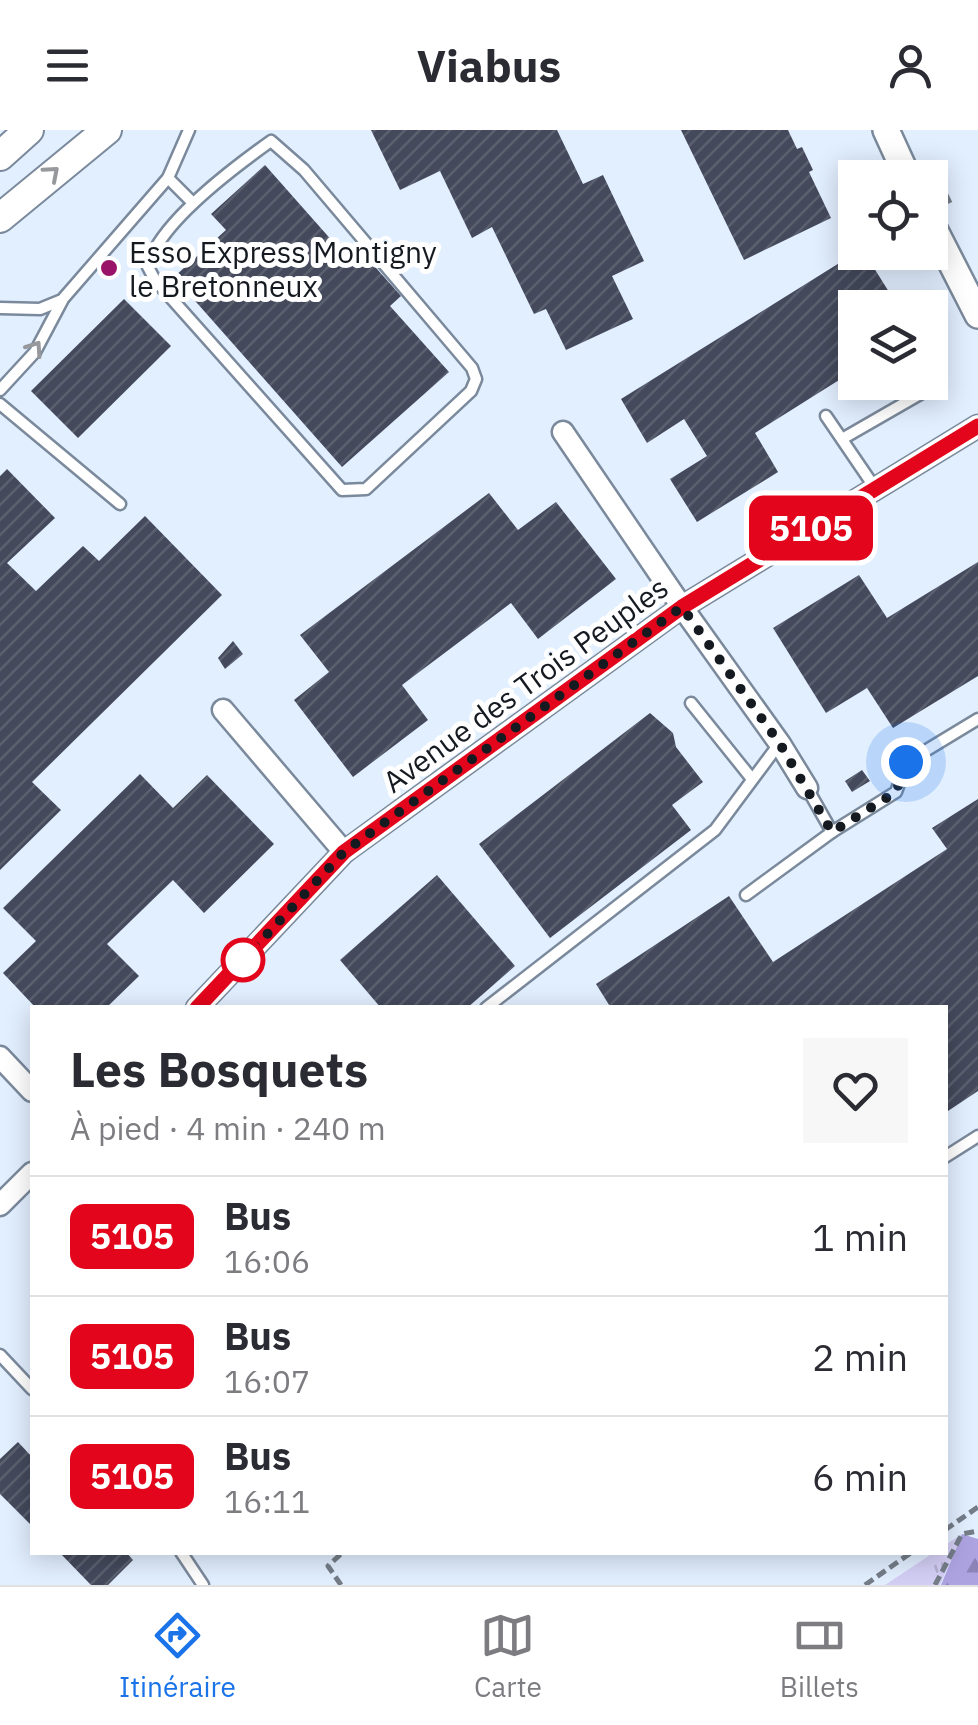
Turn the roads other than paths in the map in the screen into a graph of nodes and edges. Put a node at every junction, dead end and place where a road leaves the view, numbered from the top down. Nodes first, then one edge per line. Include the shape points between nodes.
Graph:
1 (107, 130) edge
2 (189, 130) edge
3 (886, 130) edge
4 (900, 160) edge
5 (168, 178) junction
6 (193, 204) junction
7 (0, 218) edge
8 (948, 232) edge
9 (62, 300) junction
10 (0, 308) edge
11 (978, 315) edge
12 (0, 390) edge
13 (910, 400) edge
14 (0, 404) edge
15 (826, 416) dead end
16 (978, 426) edge
17 (563, 432) dead end
18 (842, 440) junction
19 (875, 489) junction
20 (120, 504) dead end
21 (682, 607) junction
22 (691, 702) dead end
23 (223, 710) dead end
24 (978, 719) edge
25 (780, 744) junction
26 (752, 779) junction
27 (807, 788) joint
28 (832, 832) junction
29 (344, 852) junction
30 (746, 896) dead end
31 (200, 1005) edge
32 (490, 1005) edge
33 (0, 1057) edge
34 (30, 1089) edge
35 (978, 1136) edge
36 (948, 1155) edge
37 (30, 1175) edge
38 (0, 1204) edge
39 (0, 1355) edge
40 (30, 1387) edge
41 (184, 1555) edge
42 (203, 1585) edge

7 -> 1 main road
2 - 5 lane
3 - 4 street
5 - 6 lane
5 - 9 lane
6 - 6 lane via 272,141 472,368 471,392 366,489 342,490 148,267 150,254
8 - 11 street
9 - 10 lane via 40,308
12 -> 9 lane via 35,352
13 - 18 lane
14 - 20 lane
15 - 18 lane
16 - 19 street, Avenue des Trois Peuples
17 - 21 street
18 - 19 lane
19 - 21 street, Avenue des Trois Peuples
21 - 25 street
21 - 29 street, Avenue des Trois Peuples
22 - 26 lane
23 - 29 street
24 - 28 lane via 906,762 896,792
25 - 26 lane
25 - 27 street
26 - 32 lane via 715,830
27 - 28 lane
28 - 30 lane
29 - 31 street, Avenue des Trois Peuples
33 - 34 street
35 - 36 lane
37 - 38 street
39 - 40 lane
41 - 42 lane

